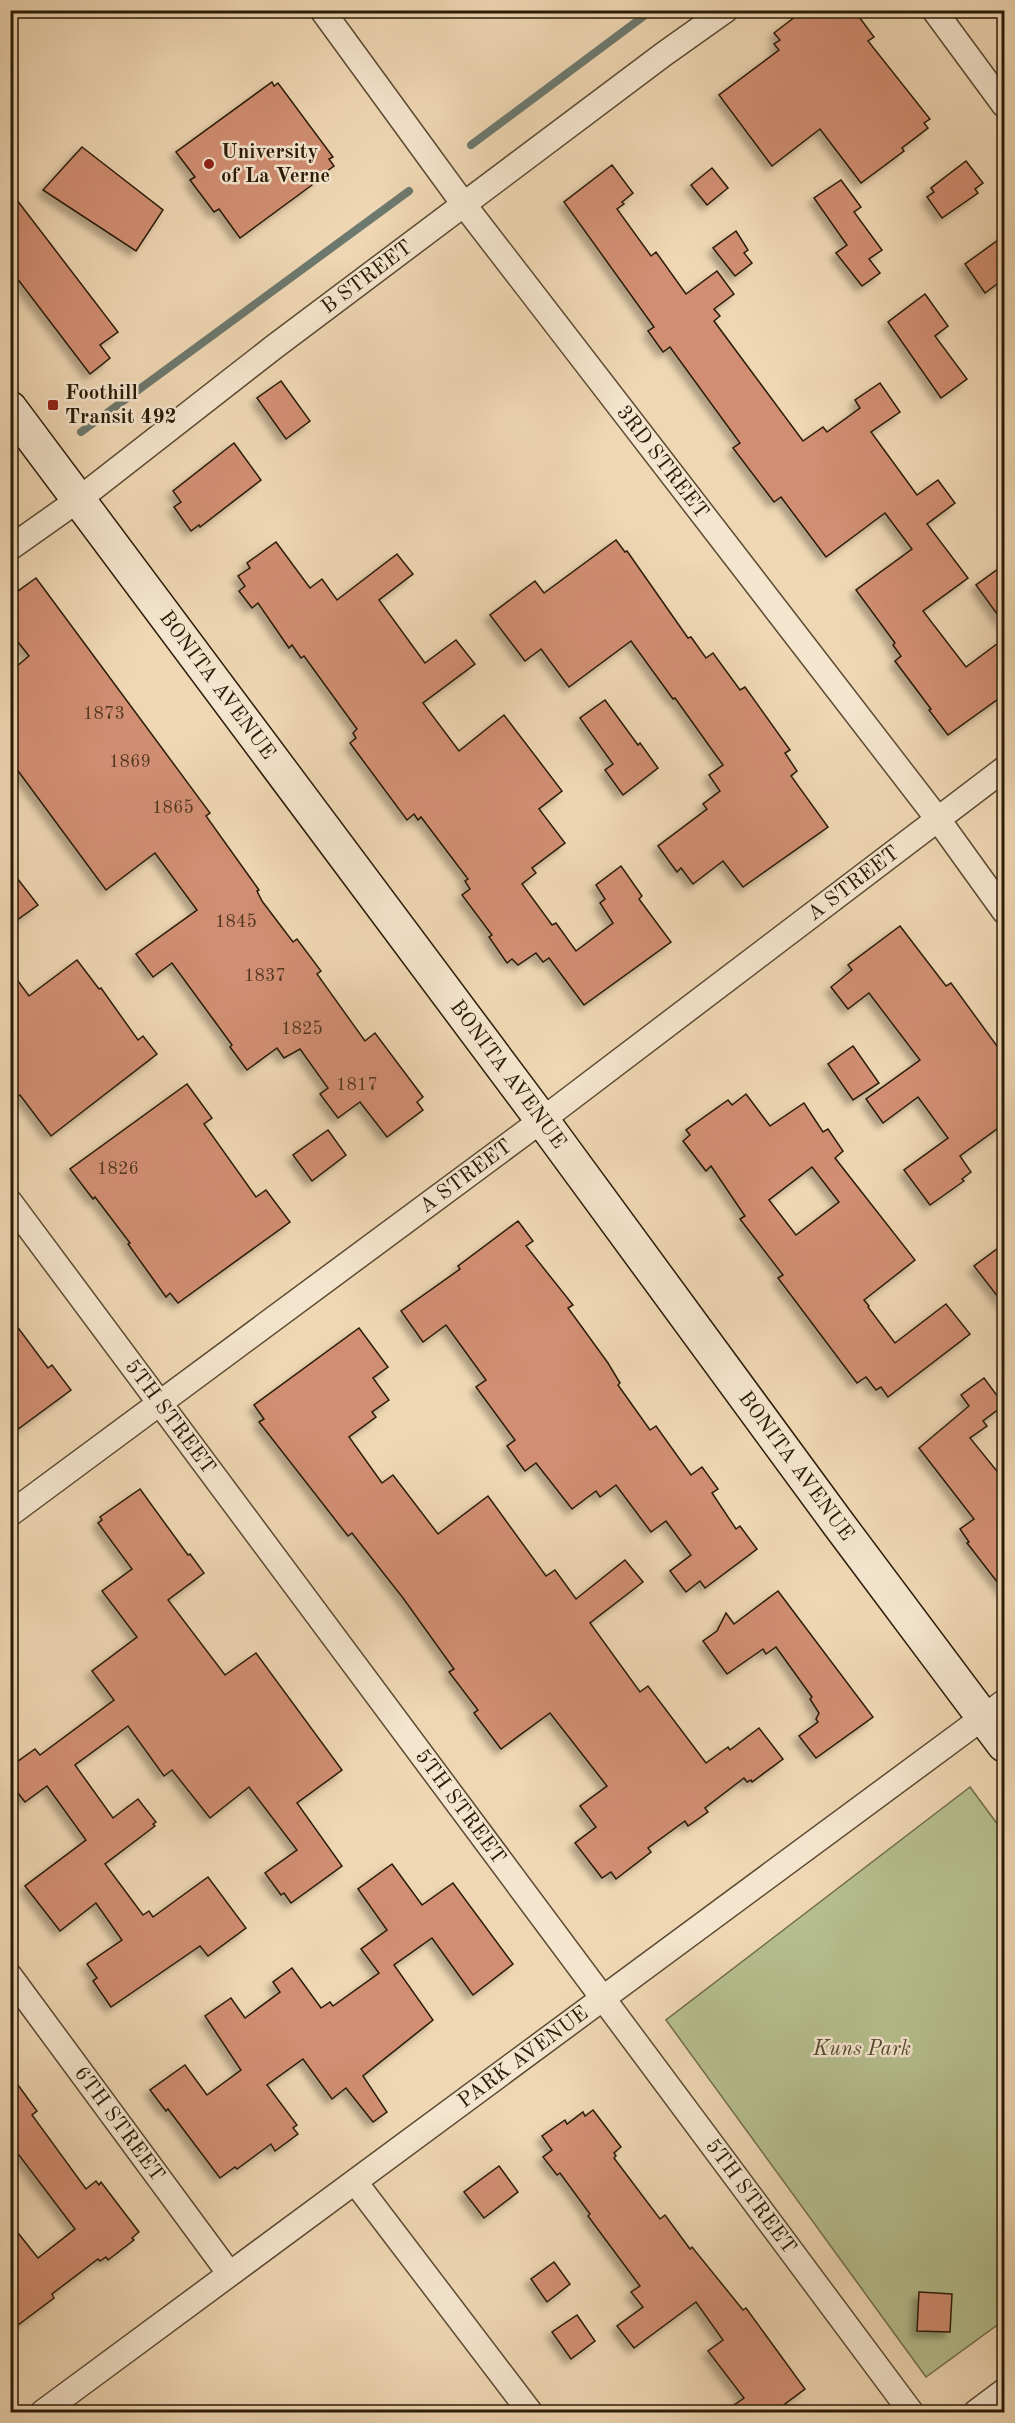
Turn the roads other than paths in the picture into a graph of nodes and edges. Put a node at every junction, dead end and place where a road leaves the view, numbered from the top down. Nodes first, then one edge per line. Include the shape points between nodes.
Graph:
1 (322, 10) edge
2 (726, 10) edge
3 (934, 10) edge
4 (1005, 105) edge
5 (465, 206) junction
6 (10, 408) edge
7 (78, 500) junction
8 (10, 548) edge
9 (1005, 769) edge
10 (937, 818) junction
11 (1005, 911) edge
12 (542, 1120) junction
13 (10, 1202) edge
14 (159, 1403) junction
15 (10, 1514) edge
16 (994, 1710) edge
17 (1005, 1745) edge
18 (10, 1976) edge
19 (603, 1997) junction
20 (355, 2182) junction
21 (229, 2273) junction
22 (1005, 2391) edge
23 (43, 2412) edge
24 (530, 2412) edge
25 (911, 2412) edge
26 (976, 2412) edge

1 - 5 street, 3RD STREET
2 - 5 street, B STREET
3 - 4 street
5 - 7 street, B STREET via 274,347
5 - 10 street, 3RD STREET
6 - 7 main road, BONITA AVENUE
7 - 8 street, B STREET
7 - 12 main road, BONITA AVENUE
9 - 10 street, A STREET
10 - 11 street, 3RD STREET
10 - 12 street, A STREET
12 - 14 street, A STREET
12 - 16 main road, BONITA AVENUE via 823,1503
13 - 14 street, 5TH STREET
14 - 15 street, A STREET
14 - 19 street, 5TH STREET
16 - 17 main road, BONITA AVENUE
16 - 19 street, PARK AVENUE
18 - 21 street, 6TH STREET
19 - 20 street, PARK AVENUE
19 - 25 street, 5TH STREET
20 - 21 street, PARK AVENUE
20 - 24 street
21 - 23 street, PARK AVENUE
22 - 26 street

